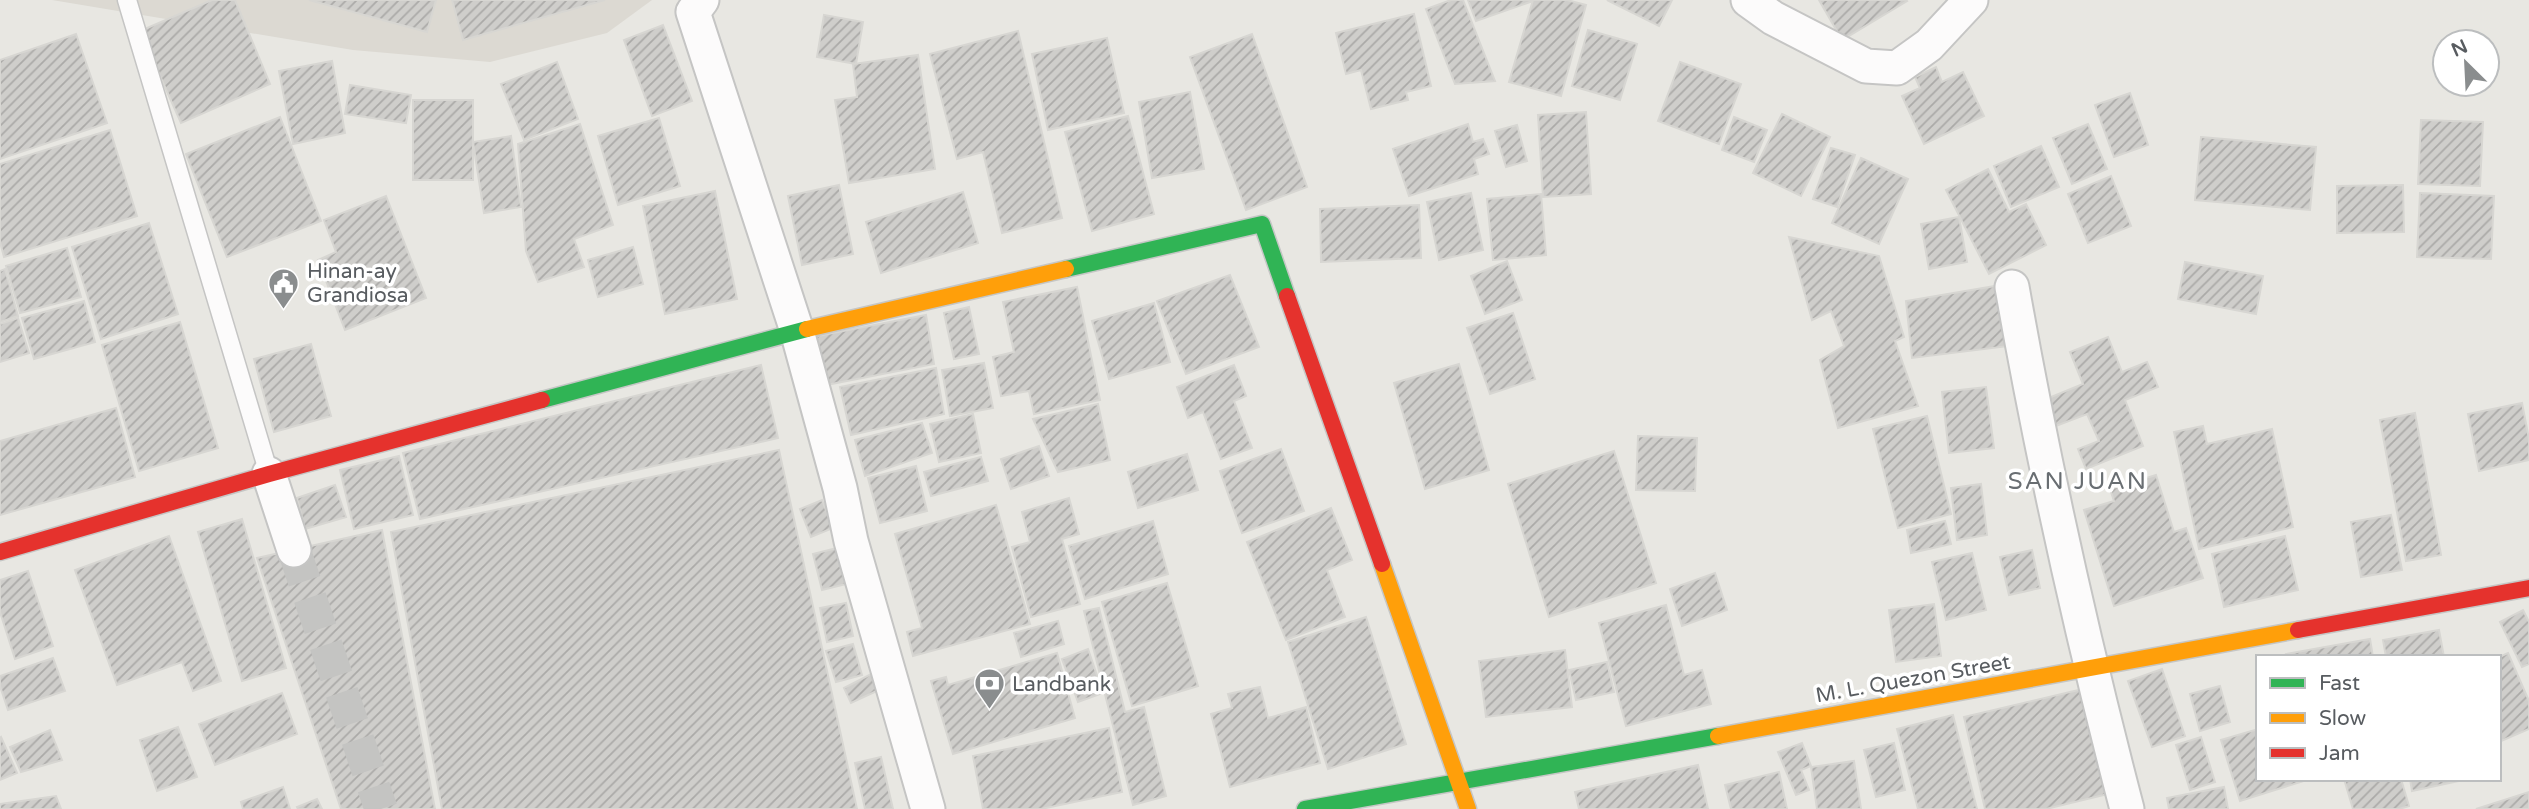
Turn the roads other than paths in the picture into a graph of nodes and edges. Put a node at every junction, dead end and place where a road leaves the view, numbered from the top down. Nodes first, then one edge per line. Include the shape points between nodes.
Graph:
1 (127, 0) edge
2 (702, 0) edge
3 (1748, 0) edge
4 (1971, 0) edge
5 (2012, 287) dead end
6 (797, 331) junction
7 (269, 474) junction
8 (294, 550) tunnel mouth
9 (0, 551) edge
10 (2529, 588) edge
11 (2090, 668) junction
12 (1458, 783) junction
13 (928, 809) edge
14 (1305, 809) edge
15 (1468, 809) edge
16 (2127, 809) edge

1 - 7 lane
2 - 6 street via 693,12
3 - 4 street via 1773,18 1867,66 1897,68 1930,45
5 - 11 street
6 - 7 street
6 - 12 street via 1262,224
6 - 13 street
7 - 8 street
7 - 9 street
10 - 11 street, M. L. Quezon Street
11 - 12 street, M. L. Quezon Street
11 - 16 street
12 - 14 street, M. L. Quezon Street
12 - 15 street

